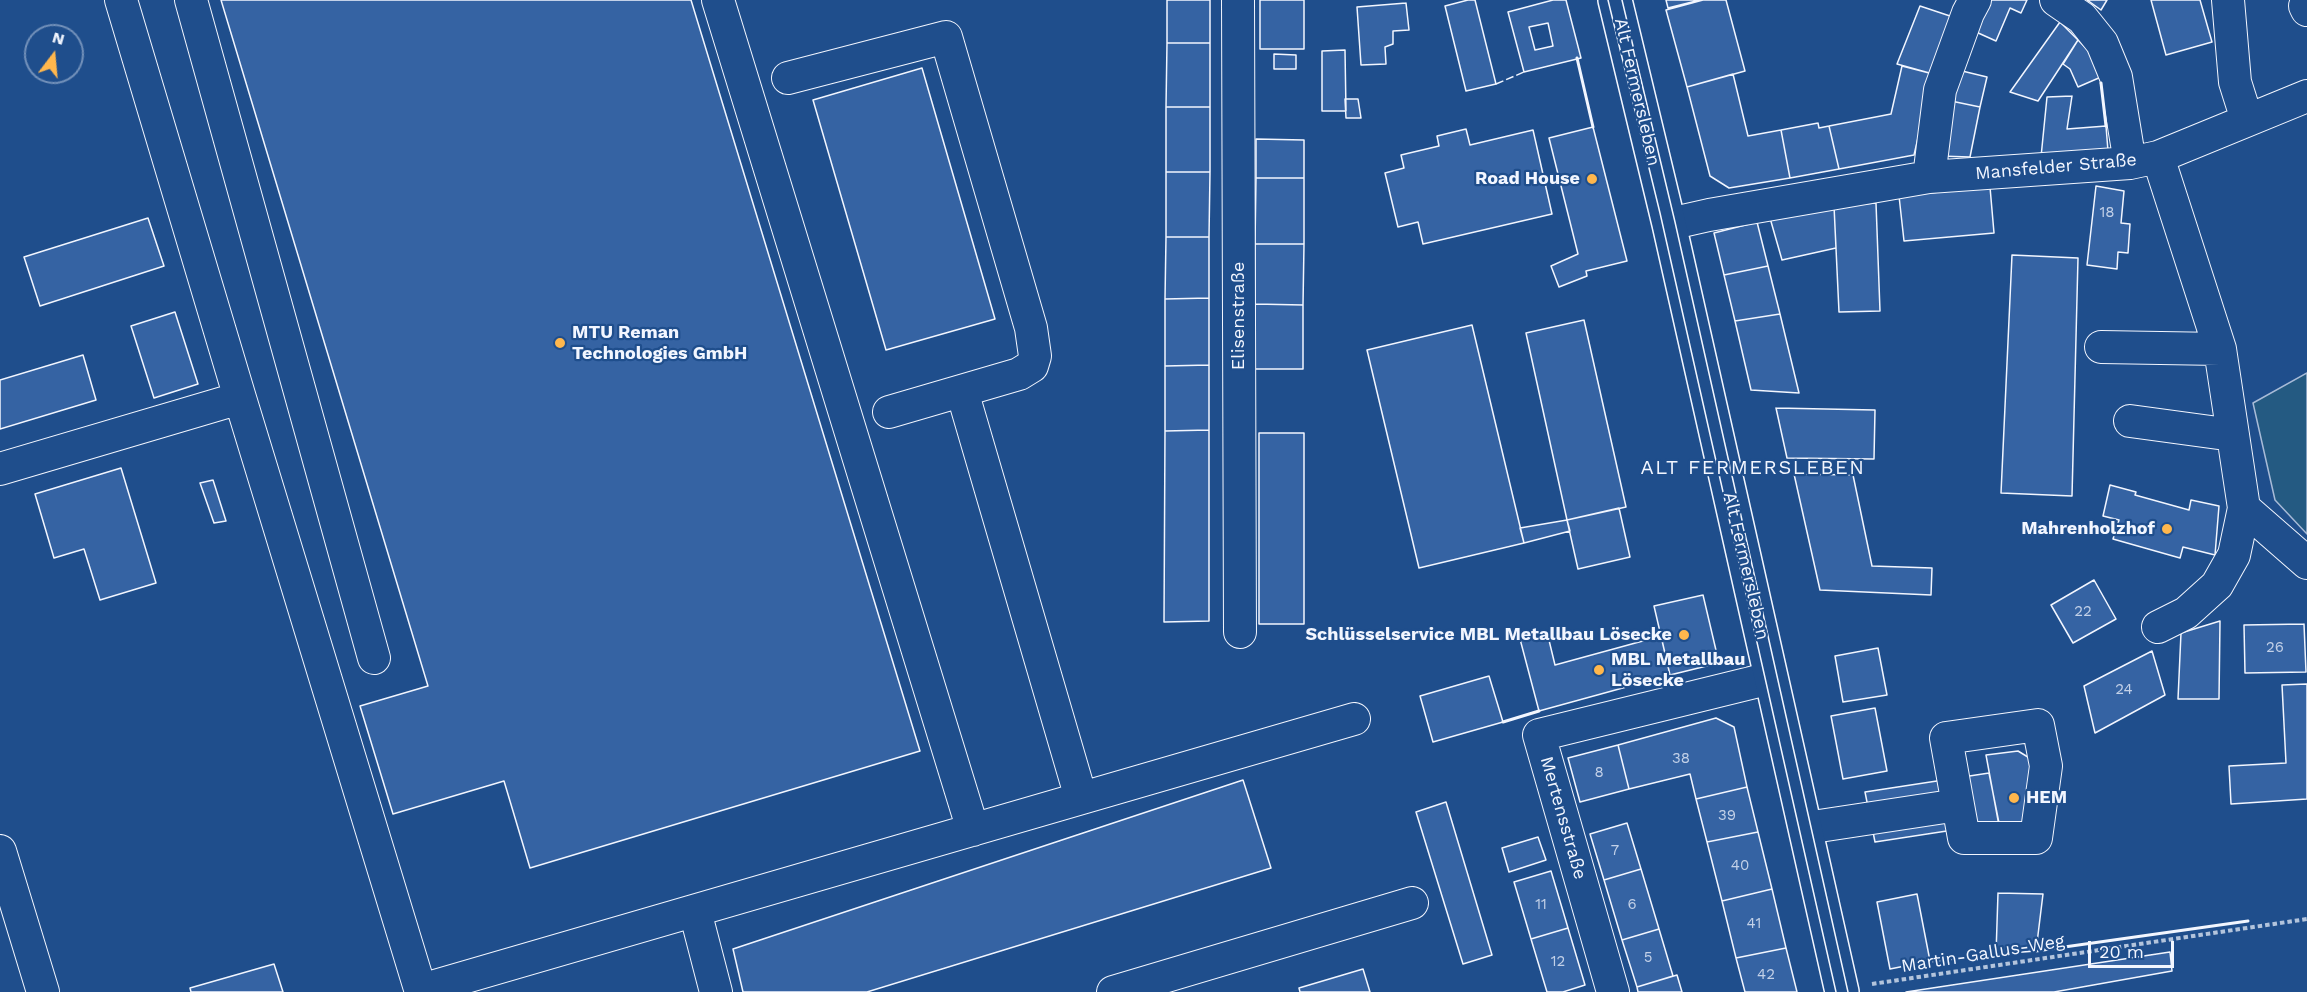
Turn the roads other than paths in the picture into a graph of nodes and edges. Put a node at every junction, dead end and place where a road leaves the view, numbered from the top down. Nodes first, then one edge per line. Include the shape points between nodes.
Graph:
1 (121, 0) edge
2 (191, 0) edge
3 (718, 0) edge
4 (1238, 0) edge
5 (1615, 0) edge
6 (1975, 0) edge
7 (2056, 0) edge
8 (2228, 0) edge
9 (2307, 6) edge
10 (2307, 10) edge
11 (788, 78) dead end
12 (2307, 96) edge
13 (2247, 120) junction
14 (2144, 160) junction
15 (1929, 177) junction
16 (1669, 224) junction
17 (2101, 347) dead end
18 (2220, 349) junction
19 (962, 391) junction
20 (240, 399) junction
21 (889, 412) dead end
22 (2130, 422) dead end
23 (2234, 435) junction
24 (0, 469) edge
25 (2244, 508) junction
26 (2307, 564) edge
27 (2158, 627) dead end
28 (1240, 632) dead end
29 (374, 658) dead end
30 (1772, 678) junction
31 (1354, 719) dead end
32 (1081, 798) junction
33 (1958, 805) dead end
34 (1806, 828) junction
35 (973, 830) junction
36 (0, 851) edge
37 (1412, 903) dead end
38 (695, 911) junction
39 (421, 991) edge
40 (1842, 991) edge
41 (43, 992) edge
42 (716, 992) edge
43 (1113, 992) edge
44 (1613, 992) edge

1 - 20 street
2 - 29 street
3 - 35 street
4 - 28 street, Elisenstraße
5 - 16 main road, Alt Fermersleben
6 - 15 street via 1940,90
7 - 14 street via 2082,18 2102,43
8 - 13 street via 2235,82
9 - 10 street
11 - 19 street via 946,37 1031,328 1035,356 1032,366 1019,374
12 - 13 street
13 - 14 street
14 - 15 street, Mansfelder Straße
14 - 18 street, Mansfelder Straße
15 - 16 street, Mansfelder Straße
16 - 30 main road, Alt Fermersleben
17 - 18 street
18 - 23 street, Mansfelder Straße
19 - 21 street
19 - 32 street
20 - 24 street
20 - 39 street
22 - 23 street
23 - 25 street, Mansfelder Straße
25 - 26 street
25 - 27 street, Mansfelder Straße via 2234,555 2217,585 2186,613
30 - 34 main road, Alt Fermersleben
30 - 44 street, Mertensstraße via 1539,735
31 - 32 street
32 - 35 street
33 - 34 street
34 - 40 main road, Alt Fermersleben
35 - 38 street
36 - 41 street
37 - 43 street
38 - 39 street
38 - 42 street

